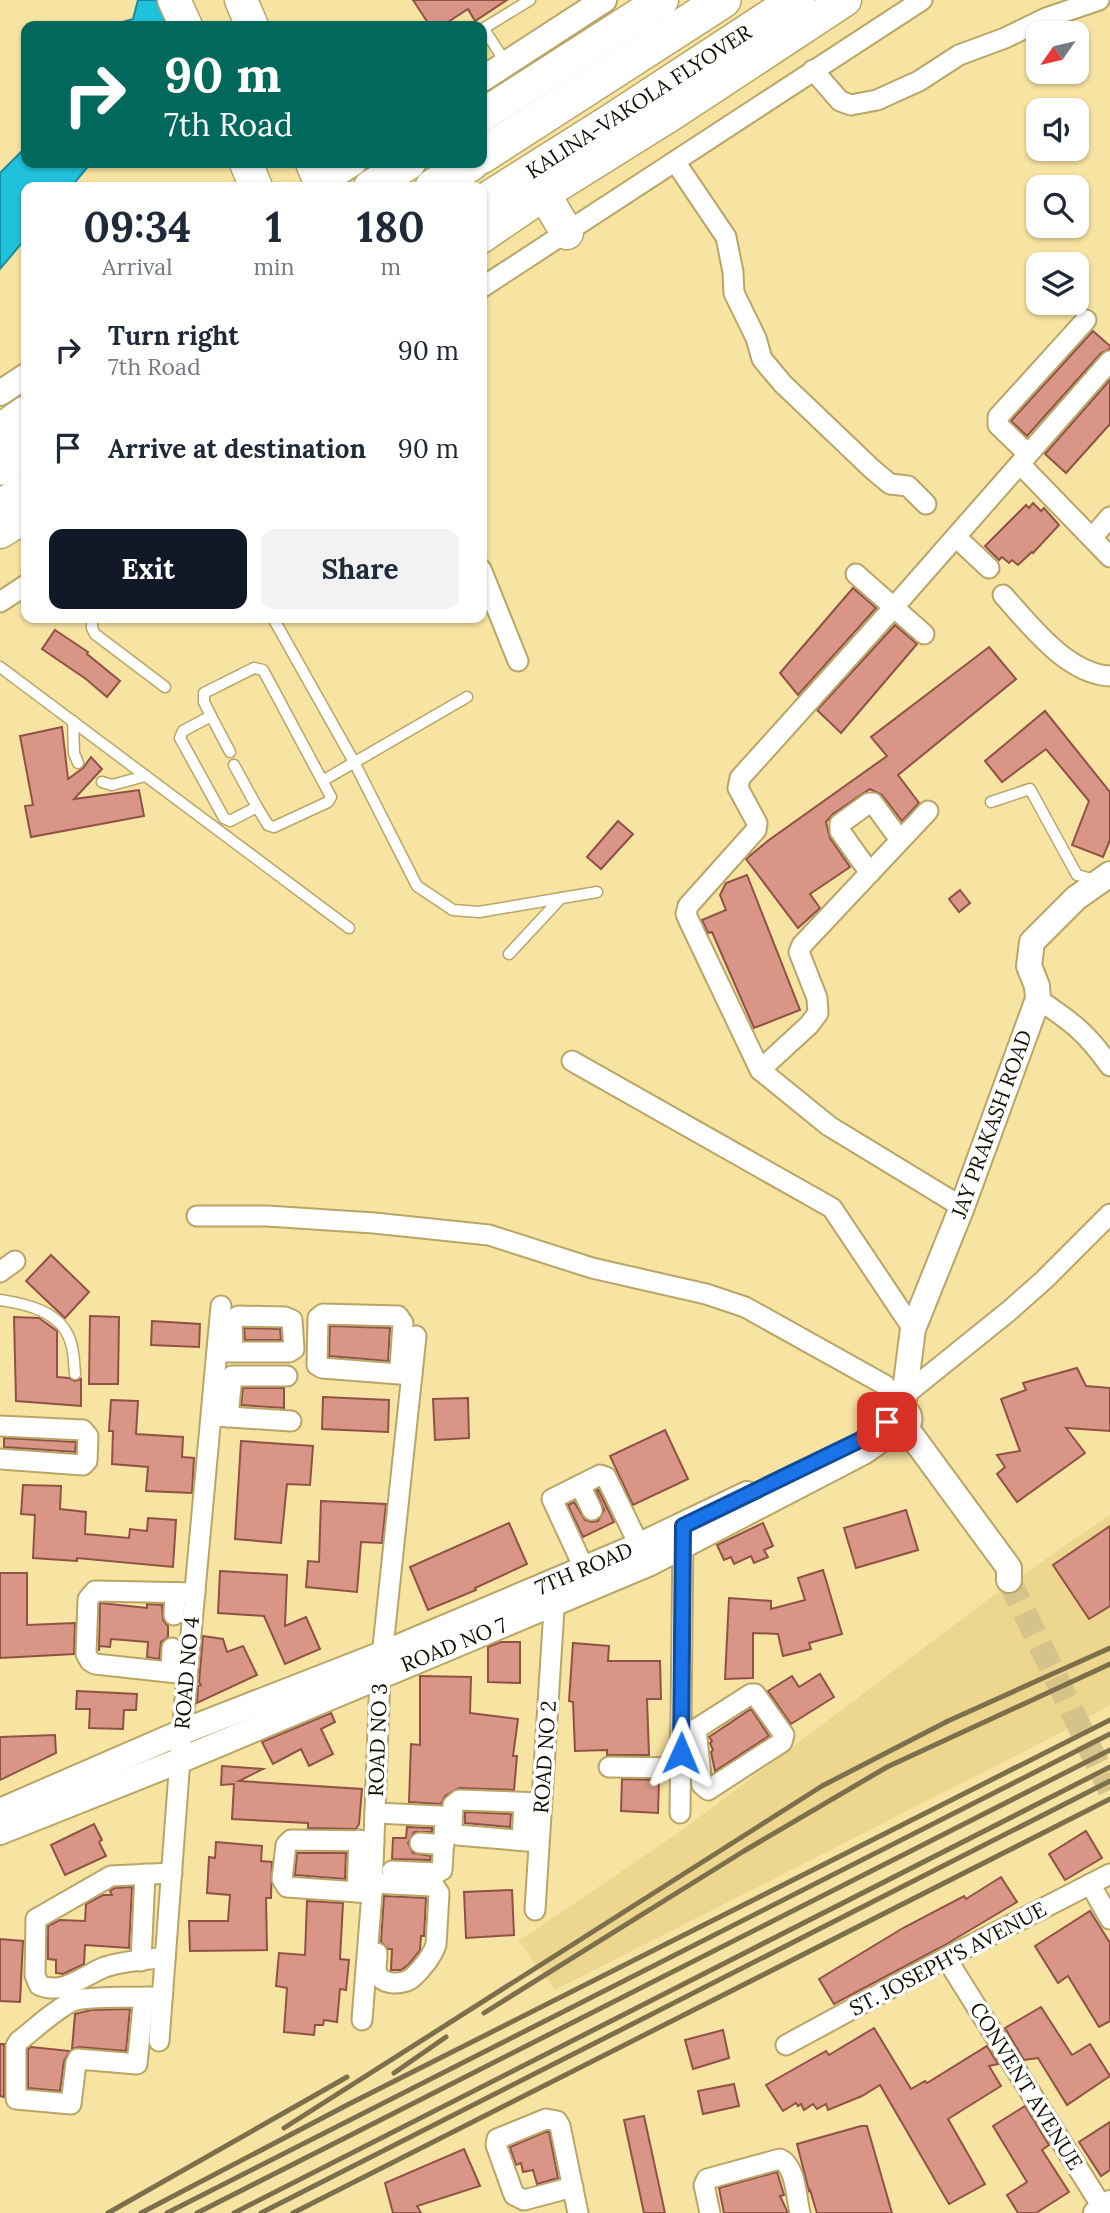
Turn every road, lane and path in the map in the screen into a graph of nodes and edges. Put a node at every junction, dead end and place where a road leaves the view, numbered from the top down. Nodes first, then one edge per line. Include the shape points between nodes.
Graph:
1 (174, 0) edge
2 (192, 0) edge
3 (241, 0) edge
4 (530, 0) edge
5 (604, 0) edge
6 (662, 0) edge
7 (723, 0) edge
8 (797, 0) edge
9 (845, 0) edge
10 (922, 0) edge
11 (1099, 0) edge
12 (184, 21) edge
13 (201, 21) edge
14 (250, 21) edge
15 (487, 27) edge
16 (487, 37) edge
17 (507, 64) junction
18 (813, 70) junction
19 (487, 76) edge
20 (487, 112) edge
21 (487, 152) edge
22 (676, 163) junction
23 (342, 168) edge
24 (401, 168) edge
25 (463, 168) edge
26 (318, 178) edge
27 (378, 182) edge
28 (441, 182) edge
29 (544, 194) junction
30 (487, 200) edge
31 (487, 233) edge
32 (567, 233) junction
33 (487, 284) edge
34 (1086, 320) dead end
35 (1110, 361) edge
36 (21, 379) edge
37 (0, 393) edge
38 (21, 415) edge
39 (0, 430) edge
40 (21, 453) edge
41 (1024, 459) junction
42 (0, 467) edge
43 (21, 494) edge
44 (926, 504) dead end
45 (0, 508) edge
46 (1110, 517) edge
47 (21, 519) edge
48 (0, 532) edge
49 (21, 536) edge
50 (956, 537) junction
51 (1092, 538) junction
52 (0, 549) edge
53 (1110, 557) edge
54 (989, 568) dead end
55 (856, 574) dead end
56 (487, 584) edge
57 (21, 588) edge
58 (1003, 595) dead end
59 (0, 602) edge
60 (894, 607) junction
61 (92, 623) edge
62 (276, 623) edge
63 (924, 634) dead end
64 (518, 661) dead end
65 (0, 667) edge
66 (1110, 676) edge
67 (165, 687) dead end
68 (467, 696) dead end
69 (211, 716) junction
70 (73, 721) junction
71 (230, 751) dead end
72 (354, 762) junction
73 (78, 763) dead end
74 (234, 765) dead end
75 (145, 776) junction
76 (324, 780) junction
77 (102, 782) dead end
78 (991, 802) dead end
79 (257, 807) junction
80 (928, 811) dead end
81 (900, 840) junction
82 (870, 873) junction
83 (1105, 877) edge
84 (597, 892) dead end
85 (561, 898) junction
86 (349, 928) dead end
87 (509, 954) dead end
88 (1038, 999) junction
89 (572, 1061) dead end
90 (1110, 1066) edge
91 (760, 1070) junction
92 (962, 1207) junction
93 (1110, 1214) edge
94 (197, 1216) dead end
95 (0, 1300) edge
96 (221, 1306) dead end
97 (913, 1329) junction
98 (416, 1336) dead end
99 (75, 1374) dead end
100 (406, 1375) junction
101 (287, 1376) dead end
102 (899, 1415) junction
103 (220, 1416) junction
104 (290, 1421) dead end
105 (1, 1426) edge
106 (0, 1459) edge
107 (580, 1485) junction
108 (592, 1510) dead end
109 (683, 1536) junction
110 (644, 1555) junction
111 (1012, 1574) tunnel mouth
112 (589, 1578) junction
113 (175, 1593) junction
114 (195, 1593) junction
115 (555, 1593) junction
116 (174, 1615) dead end
117 (172, 1648) dead end
118 (381, 1664) junction
119 (179, 1673) junction
120 (182, 1732) junction
121 (689, 1733) junction
122 (181, 1760) junction
123 (609, 1767) dead end
124 (680, 1768) junction
125 (701, 1781) junction
126 (533, 1803) junction
127 (0, 1811) edge
128 (375, 1813) junction
129 (0, 1832) edge
130 (367, 1840) junction
131 (530, 1841) junction
132 (420, 1843) dead end
133 (444, 1845) junction
134 (172, 1873) junction
135 (145, 1874) junction
136 (1110, 1874) edge
137 (371, 1884) junction
138 (1090, 1884) junction
139 (535, 1910) dead end
140 (1110, 1919) edge
141 (165, 1957) junction
142 (946, 1958) junction
143 (141, 1961) junction
144 (372, 1963) junction
145 (153, 1997) junction
146 (362, 2020) dead end
147 (159, 2041) dead end
148 (786, 2045) dead end
149 (573, 2187) junction
150 (1104, 2209) edge
151 (578, 2213) edge
152 (710, 2213) edge
153 (800, 2213) edge

1 - 12 highway
2 - 13 highway
3 - 14 highway
4 - 15 lane
5 - 17 street
6 - 20 highway
7 - 21 highway, KALINA-VAKOLA FLYOVER
8 - 30 highway, KALINA-VAKOLA FLYOVER
9 - 29 highway
10 - 18 street
11 - 18 street via 959,55 919,81 877,100 851,105 840,101
16 - 17 lane
17 - 19 street
18 - 22 street
22 - 32 street
22 - 44 street via 726,237 734,293 762,359 857,456 890,484 908,486
23 - 26 street
24 - 27 highway
25 - 28 highway
29 - 31 highway
29 - 32 highway
32 - 33 street
34 - 41 street via 998,416 998,425
35 - 41 street
36 - 37 street
38 - 39 highway
40 - 42 highway
41 - 50 street
41 - 51 street
43 - 45 highway
46 - 51 street
47 - 48 highway
49 - 52 highway
50 - 54 street
50 - 60 street
51 - 53 street
55 - 60 street
56 - 64 street
57 - 59 street
58 - 66 street via 1053,650 1097,676
60 - 63 street
60 - 91 street via 740,778 738,788 757,823 756,831 688,906 686,914
61 - 67 lane via 95,634
62 - 72 lane
65 - 70 lane
68 - 72 lane
69 - 71 lane
69 - 76 lane via 204,693 258,667
69 - 79 lane via 183,731 180,738 224,818 230,821
70 - 73 lane
70 - 75 lane
72 - 76 lane
72 - 85 lane via 417,886 429,896 453,910 479,912
74 - 79 lane
75 - 77 lane via 112,785
75 - 86 lane
76 - 79 lane via 331,797 328,802 274,827
78 - 83 lane via 1030,789 1077,875
80 - 81 street
81 - 82 street
81 - 82 street via 873,803 841,824 840,831
82 - 91 street via 802,945 799,952 817,998 818,1013
83 - 88 street via 1076,898 1032,942 1028,966
84 - 85 lane
85 - 87 lane
88 - 90 street via 1075,1024
88 - 92 street, JAY PRAKASH ROAD
89 - 97 street via 832,1208
91 - 92 street via 829,1126
92 - 97 street, JAY PRAKASH ROAD
93 - 102 street
94 - 102 street via 321,1219 489,1235 592,1268 706,1294 744,1307 884,1385
95 - 99 lane via 29,1305 59,1321 70,1339
96 - 103 street, ROAD NO 4 via 225,1352
97 - 102 street, JAY PRAKASH ROAD
98 - 100 street, ROAD NO 3
100 - 100 street via 317,1365 318,1318 323,1314 398,1316 403,1323
100 - 118 street, ROAD NO 3
101 - 103 street via 232,1376 235,1396
102 - 109 street, ROAD NO 7 via 864,1451
102 - 111 street
103 - 104 street
103 - 114 street, ROAD NO 4
105 - 106 street
105 - 106 street via 83,1430 88,1436 83,1465
107 - 108 street
107 - 110 street via 600,1475 606,1477
107 - 112 street via 552,1503
109 - 110 street, ROAD NO 7
109 - 121 street
110 - 112 street, ROAD NO 7
112 - 115 street, ROAD NO 7
113 - 114 street
113 - 116 street
113 - 119 street via 95,1591 88,1600 86,1654 95,1664
114 - 119 street, ROAD NO 4
115 - 118 street, ROAD NO 7
115 - 126 street, ROAD NO 2
117 - 119 street
118 - 120 street
118 - 122 street, ROAD NO 7
118 - 128 street, ROAD NO 3
119 - 120 street, ROAD NO 4
120 - 122 street, ROAD NO 4
120 - 127 street
121 - 124 street
121 - 125 street
121 - 125 street via 755,1693 784,1735 782,1742 710,1790
122 - 129 street, ROAD NO 7
122 - 134 street, ROAD NO 4
123 - 124 street
124 - 125 street via 680,1803
126 - 131 street, ROAD NO 2
126 - 131 street via 459,1800 453,1805 452,1829 457,1835
128 - 130 street, ROAD NO 3
128 - 133 street via 441,1816
130 - 137 street, ROAD NO 3
130 - 137 street
130 - 137 street via 290,1840 282,1879 287,1886
131 - 139 street, ROAD NO 2
132 - 133 street
133 - 137 street via 442,1870 437,1873
134 - 135 street
134 - 141 street, ROAD NO 4
135 - 143 street
135 - 143 street via 111,1876 37,1917 36,1981 45,1988 68,1986 106,1967
136 - 138 street, ST. JOSEPH'S AVENUE
137 - 144 street, ROAD NO 3
137 - 144 street via 432,1886 439,1894 436,1945 413,1978 404,1983 384,1982
138 - 140 street
138 - 142 street, ST. JOSEPH'S AVENUE
141 - 143 street
141 - 145 street, ROAD NO 4
142 - 148 street, ST. JOSEPH'S AVENUE
142 - 150 street, CONVENT AVENUE
144 - 146 street, ROAD NO 3
145 - 145 street via 73,2001 19,2041 15,2050 16,2099 71,2104 78,2059 137,2064
145 - 147 street, ROAD NO 4
149 - 149 street via 557,2121 546,2119 496,2139 517,2198
149 - 151 street
152 - 153 street via 704,2186 707,2179 779,2160 790,2169

